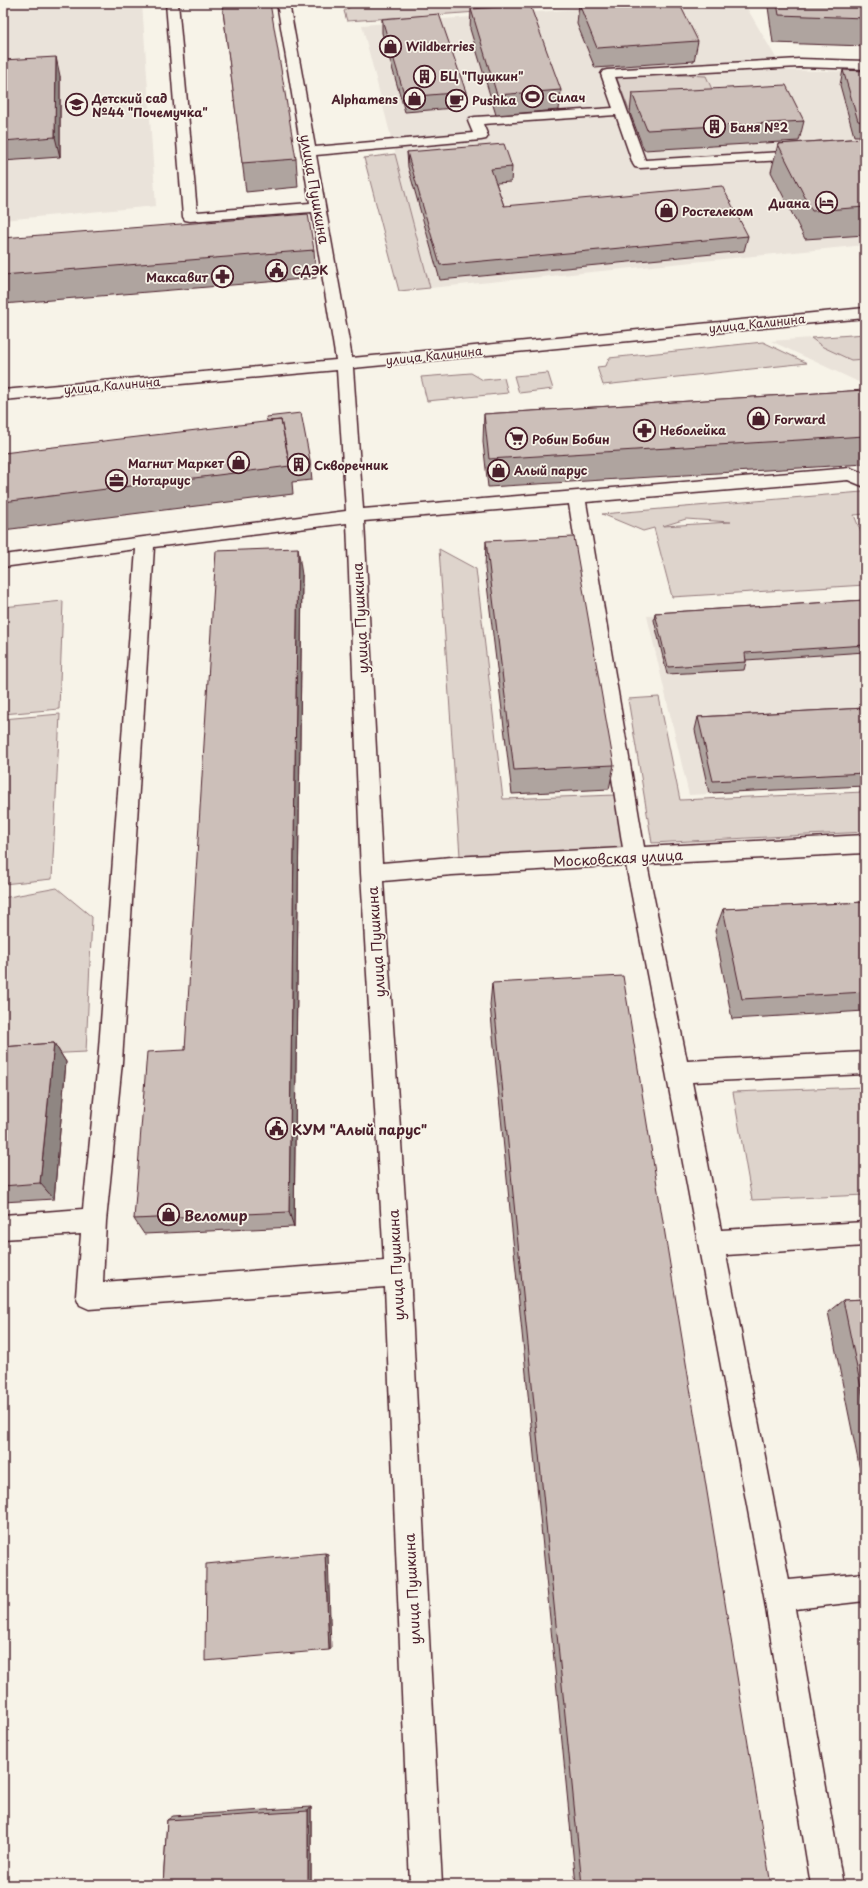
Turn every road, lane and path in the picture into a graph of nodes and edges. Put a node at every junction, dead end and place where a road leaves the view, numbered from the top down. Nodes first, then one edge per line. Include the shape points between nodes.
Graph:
1 (172, 3) edge
2 (283, 3) edge
3 (865, 65) edge
4 (621, 111) junction
5 (309, 152) junction
6 (801, 155) edge
7 (318, 207) junction
8 (865, 313) edge
9 (345, 364) junction
10 (3, 395) edge
11 (865, 481) edge
12 (577, 497) junction
13 (355, 516) junction
14 (145, 542) junction
15 (3, 561) edge
16 (865, 844) edge
17 (635, 857) junction
18 (372, 873) junction
19 (865, 1063) edge
20 (678, 1072) junction
21 (94, 1221) junction
22 (3, 1227) edge
23 (865, 1234) edge
24 (711, 1243) junction
25 (397, 1273) junction
26 (865, 1587) edge
27 (778, 1596) junction
28 (426, 1885) edge
29 (827, 1885) edge

1 - 7 street via 190,217
2 - 5 street, улица Пушкина
3 - 4 street via 799,63 607,74
4 - 5 street via 475,121 481,136
4 - 6 street via 640,164
5 - 7 street, улица Пушкина
7 - 9 street, улица Пушкина
8 - 9 street, улица Калинина
9 - 10 street, улица Калинина
9 - 13 street, улица Пушкина
11 - 12 street via 850,474
12 - 13 street
12 - 17 street
13 - 14 street
13 - 18 street, улица Пушкина
14 - 15 street
14 - 21 street via 110,1062
16 - 17 street, Московская улица
17 - 18 street, Московская улица via 452,866
17 - 20 street
18 - 25 street, улица Пушкина
19 - 20 street
20 - 24 street
21 - 22 street
21 - 25 street via 88,1296
23 - 24 street
24 - 27 street
25 - 28 street, улица Пушкина
26 - 27 street
27 - 29 street

